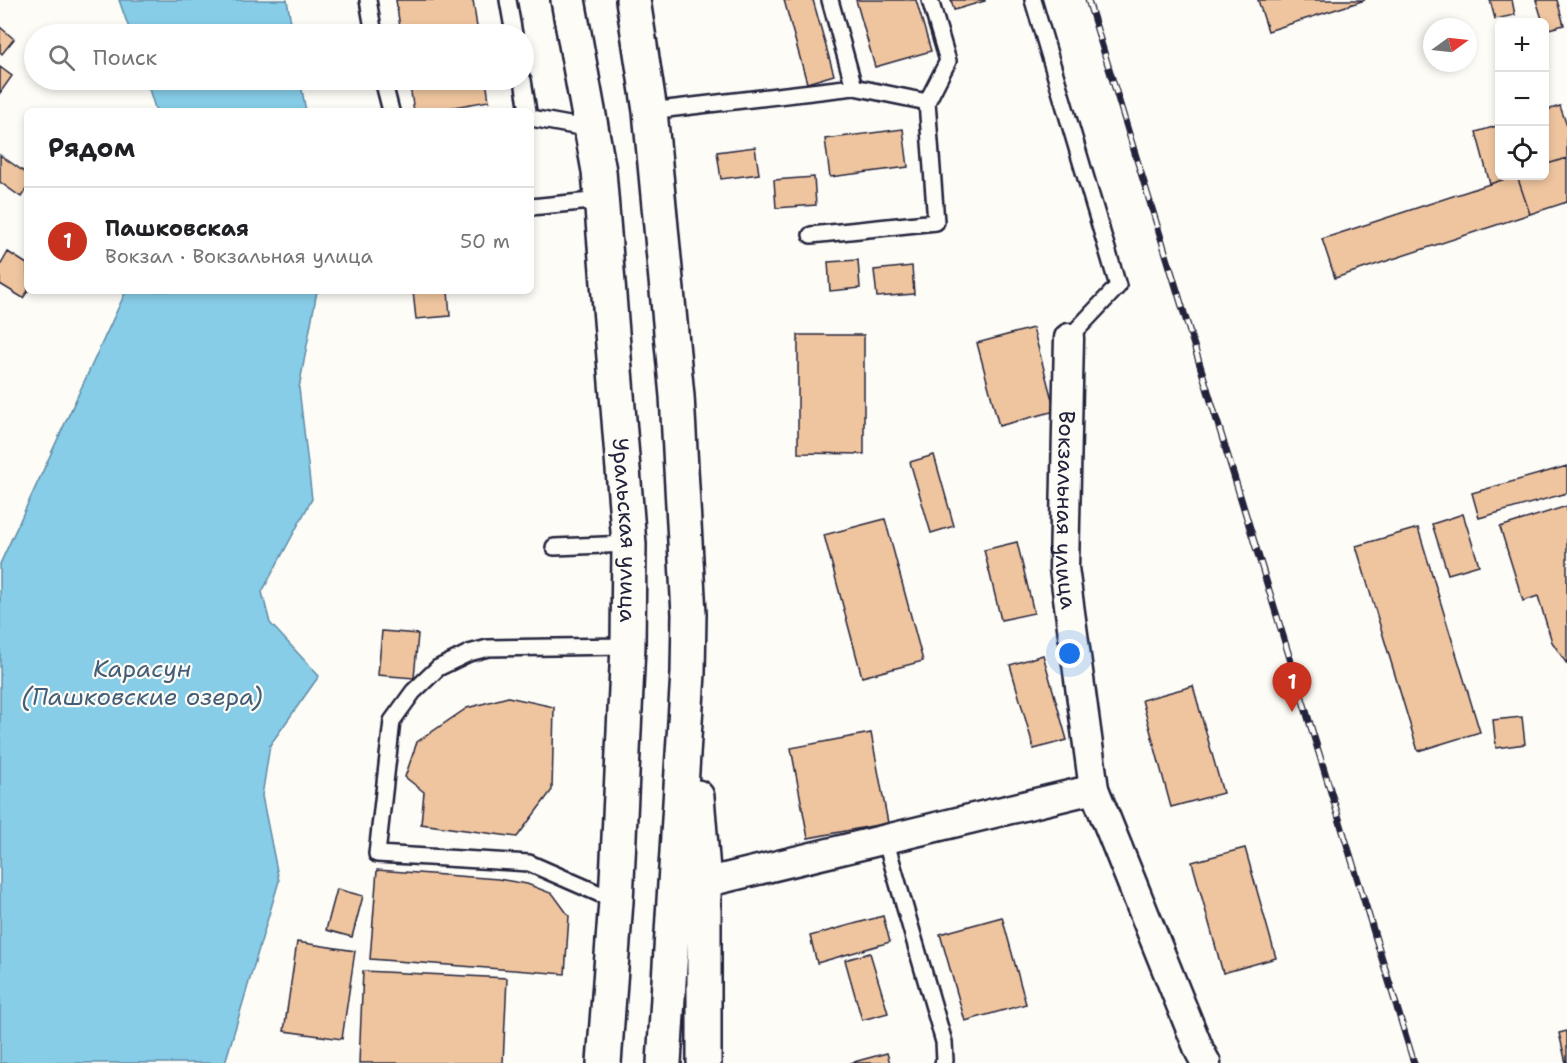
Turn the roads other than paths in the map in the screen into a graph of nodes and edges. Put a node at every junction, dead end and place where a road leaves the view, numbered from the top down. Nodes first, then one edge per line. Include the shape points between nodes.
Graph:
1 (368, 0) edge
2 (508, 0) edge
3 (568, 0) edge
4 (633, 0) edge
5 (830, 0) edge
6 (930, 0) edge
7 (1033, 0) edge
8 (372, 24) edge
9 (512, 24) edge
10 (854, 87) junction
11 (386, 90) edge
12 (525, 90) edge
13 (927, 102) junction
14 (390, 108) edge
15 (528, 108) edge
16 (650, 111) junction
17 (534, 119) edge
18 (591, 129) junction
19 (601, 200) junction
20 (534, 207) edge
21 (811, 235) dead end
22 (1069, 338) joint
23 (629, 544) junction
24 (554, 547) dead end
25 (628, 646) junction
26 (688, 673) junction
27 (1095, 789) junction
28 (885, 839) junction
29 (704, 883) junction
30 (616, 901) junction
31 (604, 1063) edge
32 (664, 1063) edge
33 (704, 1063) edge
34 (943, 1063) edge
35 (1206, 1063) edge

1 - 8 lane
2 - 9 lane
3 - 18 main road, Уральская улица
4 - 16 main road
5 - 10 lane
6 - 13 lane via 948,61
7 - 22 lane via 1118,286
10 - 13 lane
10 - 16 lane
11 - 14 lane
12 - 15 lane
13 - 21 lane via 936,222
16 - 26 main road via 677,396 690,614
17 - 18 lane
18 - 19 main road, Уральская улица
19 - 20 lane
19 - 23 main road, Уральская улица
22 - 27 street, Вокзальная улица via 1064,568
23 - 24 lane
23 - 25 main road, Уральская улица
25 - 30 main road, Уральская улица
25 - 30 lane via 488,648 438,668 413,692 392,721 377,854 529,863
26 - 29 main road
26 - 32 main road
27 - 28 street
27 - 35 street, Вокзальная улица
28 - 29 street
28 - 34 lane via 944,1042
29 - 33 main road
30 - 31 main road, Уральская улица

